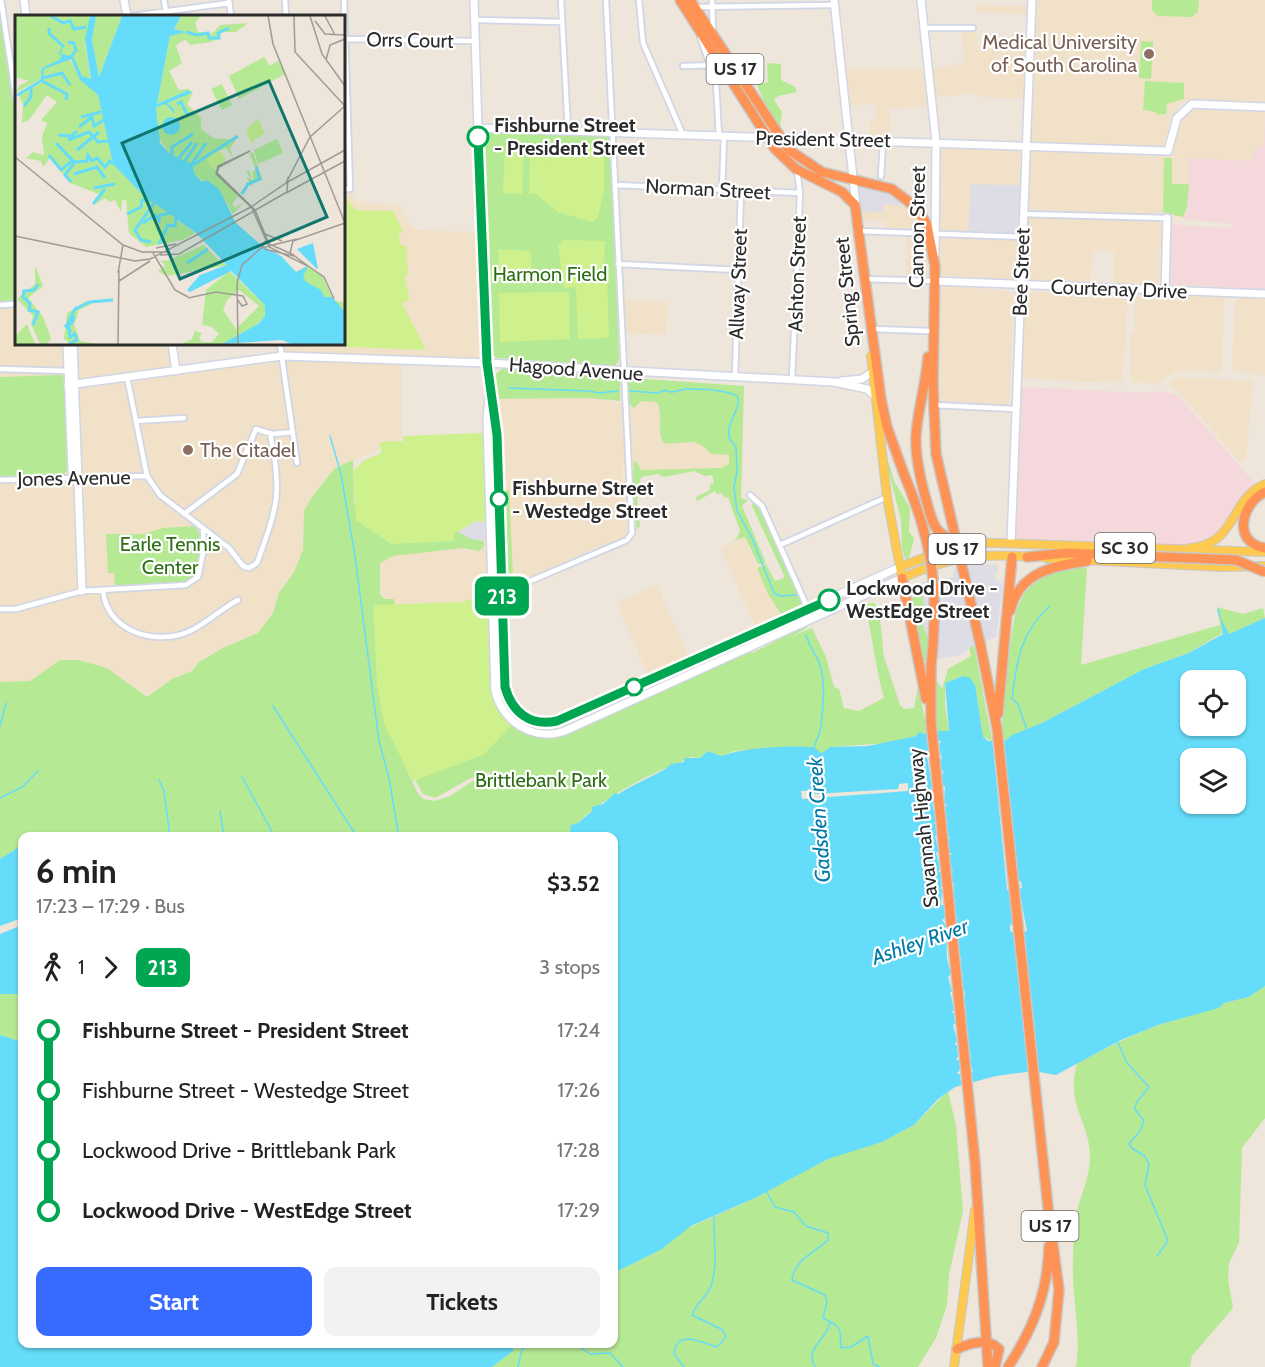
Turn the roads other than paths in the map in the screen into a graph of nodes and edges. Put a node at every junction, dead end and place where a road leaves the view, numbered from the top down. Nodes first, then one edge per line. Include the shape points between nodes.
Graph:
1 (1, 0) edge
2 (24, 0) edge
3 (124, 0) edge
4 (164, 0) edge
5 (188, 0) edge
6 (285, 0) edge
7 (344, 0) edge
8 (474, 0) edge
9 (561, 0) edge
10 (606, 0) edge
11 (639, 0) edge
12 (680, 0) edge
13 (712, 0) edge
14 (921, 0) edge
15 (1032, 0) edge
16 (229, 2) edge
17 (834, 2) edge
18 (692, 4) edge
19 (712, 7) junction
20 (189, 9) junction
21 (166, 12) junction
22 (26, 15) edge
23 (127, 15) edge
24 (140, 15) edge
25 (286, 15) edge
26 (344, 15) edge
27 (475, 20) junction
28 (562, 22) junction
29 (696, 23) junction
30 (924, 28) junction
31 (973, 28) dead end
32 (713, 33) junction
33 (345, 39) joint
34 (475, 42) junction
35 (345, 64) edge
36 (722, 65) junction
37 (683, 66) dead end
38 (709, 66) junction
39 (15, 92) edge
40 (1265, 107) edge
41 (346, 122) edge
42 (478, 128) junction
43 (568, 131) junction
44 (613, 132) junction
45 (684, 135) junction
46 (721, 137) junction
47 (768, 138) junction
48 (779, 138) junction
49 (849, 140) junction
50 (883, 141) junction
51 (936, 142) junction
52 (1026, 146) junction
53 (796, 169) junction
54 (881, 176) dead end
55 (853, 180) junction
56 (616, 185) junction
57 (345, 189) edge
58 (722, 190) junction
59 (741, 191) junction
60 (800, 193) junction
61 (857, 211) junction
62 (1023, 214) junction
63 (1167, 218) joint
64 (859, 231) junction
65 (933, 233) junction
66 (1022, 237) junction
67 (618, 264) junction
68 (738, 270) junction
69 (864, 279) junction
70 (934, 281) junction
71 (1020, 285) junction
72 (1165, 290) junction
73 (1265, 294) edge
74 (15, 304) edge
75 (0, 305) edge
76 (933, 316) junction
77 (870, 329) junction
78 (928, 331) junction
79 (67, 345) edge
80 (74, 345) edge
81 (172, 345) edge
82 (280, 345) edge
83 (282, 356) junction
84 (487, 363) junction
85 (0, 369) edge
86 (68, 371) junction
87 (176, 371) junction
88 (623, 372) junction
89 (872, 372) junction
90 (126, 377) junction
91 (735, 377) junction
92 (792, 380) junction
93 (834, 382) junction
94 (72, 384) junction
95 (489, 390) junction
96 (874, 395) junction
97 (934, 405) junction
98 (1015, 409) junction
99 (184, 418) dead end
100 (136, 421) junction
101 (293, 432) junction
102 (270, 434) junction
103 (297, 463) dead end
104 (147, 476) junction
105 (77, 477) junction
106 (499, 477) junction
107 (489, 478) junction
108 (0, 480) edge
109 (1265, 484) edge
110 (1265, 492) edge
111 (750, 495) dead end
112 (887, 497) junction
113 (184, 514) junction
114 (203, 530) junction
115 (965, 542) junction
116 (1011, 543) junction
117 (780, 544) junction
118 (1070, 546) junction
119 (1265, 548) edge
120 (1163, 550) junction
121 (1265, 552) edge
122 (1012, 557) junction
123 (1027, 557) junction
124 (1087, 561) junction
125 (1265, 566) edge
126 (900, 567) junction
127 (1265, 572) edge
128 (902, 579) junction
129 (871, 582) junction
130 (103, 590) junction
131 (82, 591) junction
132 (875, 591) junction
133 (502, 594) junction
134 (238, 600) dead end
135 (493, 602) junction
136 (0, 609) edge
137 (808, 609) junction
138 (813, 620) junction
139 (1005, 634) junction
140 (750, 635) junction
141 (754, 646) junction
142 (702, 657) junction
143 (494, 658) junction
144 (504, 659) junction
145 (706, 668) junction
146 (657, 677) junction
147 (662, 688) junction
148 (588, 708) junction
149 (592, 719) junction
150 (931, 722) junction
151 (997, 730) junction
152 (977, 1190) junction
153 (1047, 1207) junction
154 (986, 1343) junction
155 (957, 1349) junction
156 (954, 1367) edge
157 (988, 1367) edge
158 (995, 1367) edge
159 (1008, 1367) edge
160 (1042, 1367) edge

1 - 39 street
2 - 22 street
3 - 23 street
4 - 21 street
5 - 20 street
6 - 25 street
7 - 26 street
8 - 27 street
9 - 28 street
10 - 44 street
11 - 45 street via 643,43
12 - 29 highway, US 17
13 - 19 street
14 - 30 street, Cannon Street
15 - 52 street, Bee Street
16 - 20 street
17 - 19 street
17 - 49 street, Spring Street
18 - 19 street
18 - 32 highway, US 17
19 - 32 street
20 - 21 street
21 - 24 street
27 - 28 street
27 - 34 street
28 - 43 street
29 - 36 highway, US 17
29 - 38 street
30 - 31 street
30 - 51 street, Cannon Street
32 - 48 highway, US 17
33 - 34 street, Orrs Court
33 - 35 street
34 - 42 street
35 - 41 street
36 - 38 street
36 - 47 highway, US 17
37 - 38 street
38 - 46 street via 716,82
40 - 52 street, President Street via 1192,104 1177,118 1168,151
41 - 57 street via 350,189
42 - 43 street, President Street
42 - 84 street
43 - 44 street, President Street
44 - 45 street, President Street
44 - 56 street
45 - 46 street, President Street
46 - 47 street, President Street
46 - 58 street
47 - 48 street, President Street
47 - 53 highway, US 17
48 - 49 street, President Street
48 - 55 highway, US 17 via 812,167
49 - 50 street, President Street
49 - 55 street, Spring Street
50 - 51 street, President Street
50 - 54 street
51 - 52 street, President Street
51 - 65 street, Cannon Street
52 - 62 street, Bee Street
53 - 60 street, Ashton Street
53 - 61 highway, US 17 via 842,192
55 - 61 street, Spring Street
55 - 65 highway, US 17 via 900,193 918,209
56 - 58 street, Norman Street
56 - 67 street
58 - 59 street, Norman Street
59 - 60 street, Norman Street
59 - 68 street, Allway Street
60 - 92 street, Ashton Street
61 - 64 highway, Spring Street / US 17
62 - 63 street
62 - 66 street, Bee Street
63 - 72 street
64 - 65 street
64 - 69 highway, Spring Street / US 17
65 - 66 street
65 - 70 highway, Cannon Street / US 17
66 - 71 street, Bee Street
67 - 68 street
67 - 88 street
68 - 91 street, Allway Street
69 - 70 street, Courtenay Drive
69 - 77 highway, Spring Street / US 17
70 - 71 street, Courtenay Drive
70 - 76 highway, Cannon Street / US 17
71 - 72 street, Courtenay Drive
71 - 98 street, Bee Street
72 - 73 street, Courtenay Drive
74 - 75 street
76 - 78 highway
76 - 97 highway, Cannon Street / US 17
77 - 78 street
77 - 89 main road, Spring Street
77 - 150 highway, Savannah Highway / US 17, bridge via 887,427 924,524 934,569
78 - 115 highway via 926,377 916,435 919,471 935,527 947,539
79 - 86 street
80 - 94 street
81 - 87 street
82 - 83 street
83 - 84 street, Hagood Avenue
83 - 87 street, Hagood Avenue
83 - 101 street
84 - 88 street, Hagood Avenue
84 - 95 street
85 - 86 street
86 - 94 street
87 - 90 street, Hagood Avenue
88 - 91 street, Hagood Avenue
88 - 133 street via 632,531 625,541
89 - 93 street, Hagood Avenue via 862,379
89 - 96 main road, Spring Street
90 - 94 street, Hagood Avenue
90 - 100 street
91 - 92 street, Hagood Avenue
92 - 93 street, Hagood Avenue
93 - 96 street, Hagood Avenue via 867,389
94 - 105 street
95 - 106 street
95 - 107 street
96 - 112 main road, Spring Street
97 - 98 street
97 - 151 highway, Cannon Street / US 17, bridge via 936,454
98 - 116 street, Bee Street
99 - 100 street
100 - 104 street
101 - 102 street
101 - 103 street
102 - 113 street via 256,429 237,474
102 - 114 street via 279,474 277,507 257,563 243,567 229,548
104 - 105 street, Jones Avenue
104 - 113 street via 160,495
105 - 108 street, Jones Avenue
105 - 131 street
106 - 107 street
106 - 133 street
107 - 135 street
109 - 120 main road via 1246,497 1230,527 1215,541 1197,548
110 - 119 highway via 1249,504 1243,521 1248,539
111 - 117 street via 762,506
112 - 117 street
112 - 126 main road, Spring Street
113 - 114 street
114 - 130 street via 201,566 193,582
115 - 116 main road, SC 30
115 - 126 main road, SC 30
116 - 118 main road, SC 30
116 - 122 main road
117 - 137 street
118 - 120 main road, SC 30
118 - 123 main road via 1031,548 1024,552
120 - 121 main road, SC 30
122 - 123 main road, SC 30
122 - 128 main road, SC 30 via 976,555 945,560
122 - 139 highway
123 - 124 main road, SC 30
123 - 127 highway, SC 30, bridge via 1067,553 1236,560
124 - 125 main road, SC 30, bridge
124 - 139 highway via 1048,568 1030,578 1013,601
126 - 128 main road, Spring Street
126 - 129 street
128 - 132 street
128 - 150 highway
129 - 132 street
129 - 137 street
130 - 131 street
130 - 134 street via 111,617 147,637 190,631
131 - 136 street via 16,609
132 - 138 street
133 - 135 street
133 - 144 street
135 - 143 street
137 - 138 street
137 - 140 street
138 - 141 street
139 - 151 highway
140 - 141 street
140 - 142 street
141 - 145 street
142 - 145 street
142 - 146 street
143 - 144 street
143 - 149 street via 497,698 518,726 553,734
144 - 148 street via 508,698 524,716 537,722 551,722
145 - 147 street
146 - 147 street
146 - 148 street
147 - 149 street
148 - 149 street
150 - 152 highway, Savannah Highway / US 17
151 - 153 highway, US 17
152 - 154 highway, Savannah Highway / US 17
152 - 155 main road
153 - 159 highway via 1049,1248 1042,1301 1030,1333
153 - 160 highway, US 17 via 1059,1307 1054,1342
154 - 155 highway via 973,1342
154 - 157 highway, Savannah Highway / US 17
154 - 158 highway via 999,1349
155 - 156 main road

